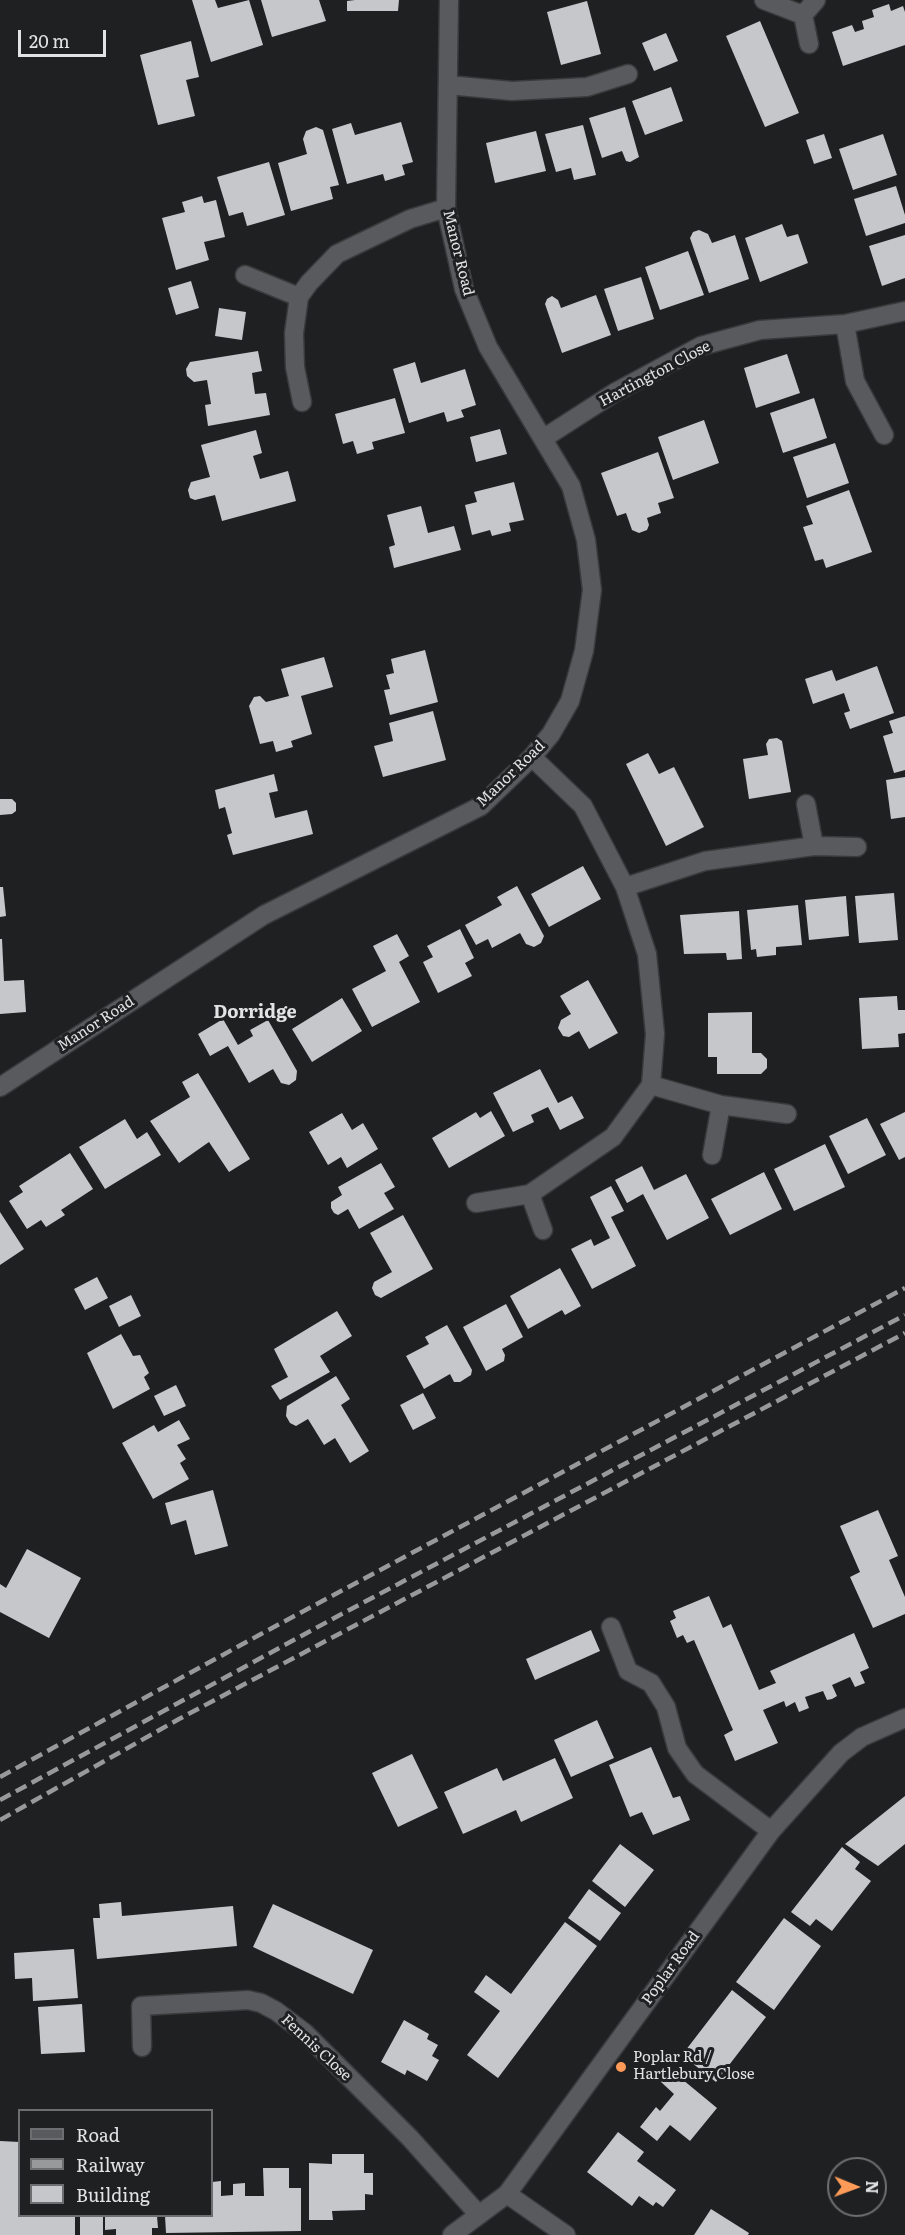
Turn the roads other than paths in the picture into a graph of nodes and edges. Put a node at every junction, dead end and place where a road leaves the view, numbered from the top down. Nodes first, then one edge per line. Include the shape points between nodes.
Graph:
1 (449, 0) edge
2 (764, 0) edge
3 (816, 0) edge
4 (803, 15) junction
5 (809, 44) dead end
6 (628, 74) dead end
7 (448, 85) junction
8 (446, 208) junction
9 (245, 275) dead end
10 (299, 297) junction
11 (905, 311) edge
12 (845, 324) junction
13 (302, 402) dead end
14 (884, 435) dead end
15 (544, 438) junction
16 (532, 757) junction
17 (806, 804) dead end
18 (814, 846) junction
19 (858, 847) dead end
20 (625, 887) junction
21 (651, 1085) junction
22 (0, 1087) edge
23 (721, 1105) junction
24 (787, 1113) dead end
25 (712, 1155) dead end
26 (530, 1194) junction
27 (476, 1203) dead end
28 (543, 1230) dead end
29 (611, 1627) dead end
30 (905, 1718) edge
31 (771, 1831) junction
32 (142, 2047) dead end
33 (507, 2194) junction
34 (479, 2215) junction
35 (452, 2235) edge
36 (566, 2235) edge

1 - 7 street, Manor Road
2 - 4 street
3 - 4 street
4 - 5 street
6 - 7 street via 587,87 512,91
7 - 8 street, Manor Road
8 - 10 street via 410,219 337,254
8 - 15 street, Manor Road via 464,289 488,346
9 - 10 street
10 - 13 street via 294,333
11 - 12 street, Hartington Close
12 - 14 street via 855,381
12 - 15 street, Hartington Close via 760,330 701,346 614,393
15 - 16 street, Manor Road via 571,486 586,540 592,590 584,651 570,700 551,734
16 - 20 street via 583,806
16 - 22 street, Manor Road via 481,806 264,915
17 - 18 street
18 - 19 street
18 - 20 street via 705,861
20 - 21 street via 647,954 655,1034
21 - 23 street
21 - 26 street via 613,1137
23 - 24 street
23 - 25 street
26 - 27 street
26 - 28 street
29 - 31 street via 628,1671 651,1683 666,1707 677,1748 695,1774
30 - 31 street, Poplar Road via 862,1737 841,1753
31 - 33 street, Poplar Road
32 - 34 street, Fennis Close via 141,2006 248,2000 261,2003 305,2033 410,2138
33 - 34 street, Poplar Road
33 - 36 street
34 - 35 street, Poplar Road

